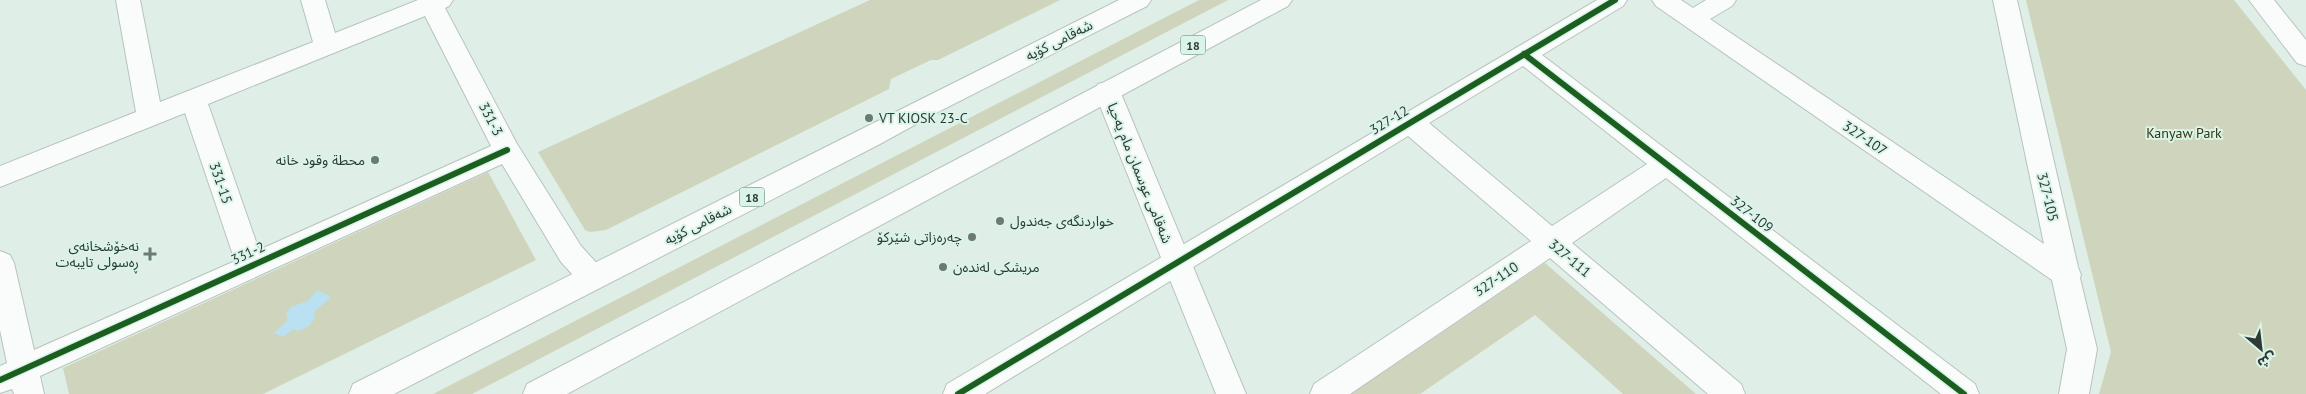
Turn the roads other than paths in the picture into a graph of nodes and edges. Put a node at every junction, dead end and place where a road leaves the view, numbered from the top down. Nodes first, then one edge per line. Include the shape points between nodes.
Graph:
1 (128, 0) edge
2 (312, 0) edge
3 (1139, 0) edge
4 (1280, 0) edge
5 (1615, 0) edge
6 (1664, 0) edge
7 (1724, 0) edge
8 (2005, 0) edge
9 (2260, 0) edge
10 (436, 2) edge
11 (1692, 19) junction
12 (327, 46) junction
13 (1524, 54) junction
14 (2306, 57) edge
15 (1107, 91) junction
16 (193, 99) junction
17 (150, 116) junction
18 (1410, 122) junction
19 (507, 150) junction
20 (1667, 164) junction
21 (0, 177) edge
22 (1551, 242) junction
23 (1176, 262) junction
24 (0, 263) edge
25 (251, 266) junction
26 (2067, 275) junction
27 (592, 278) junction
28 (18, 381) edge
29 (364, 394) edge
30 (538, 394) edge
31 (958, 394) edge
32 (1231, 394) edge
33 (1325, 394) edge
34 (1730, 394) edge
35 (1964, 394) edge
36 (2074, 394) edge

1 - 17 main road
2 - 12 main road
3 - 27 main road, شەقامی کۆیە / 18
4 - 15 main road, 18
5 - 13 main road, 327-12
6 - 11 main road, 327-107
7 - 11 main road
8 - 26 main road, 327-105 via 2038,158
9 - 14 main road
10 - 12 main road
10 - 19 main road, 331-3
11 - 26 main road, 327-107
12 - 16 main road
13 - 18 main road, 327-12
13 - 20 main road, 327-109
15 - 23 main road, شەقامی عوسمان مام یەحیا
15 - 30 main road, 18
16 - 17 main road
16 - 25 main road, 331-15
17 - 21 main road
18 - 22 main road, 327-111
18 - 23 main road, 327-12
19 - 25 main road, 331-2
19 - 27 main road, 331-3 via 572,254
20 - 22 main road, 327-110
20 - 35 main road, 327-109
22 - 33 main road, 327-110
22 - 34 main road, 327-111
23 - 31 main road, 327-12
23 - 32 main road, شەقامی عوسمان مام یەحیا
24 - 28 main road
25 - 28 main road, 331-2
26 - 36 main road, 327-105 via 2082,349
27 - 29 main road, شەقامی کۆیە / 18

